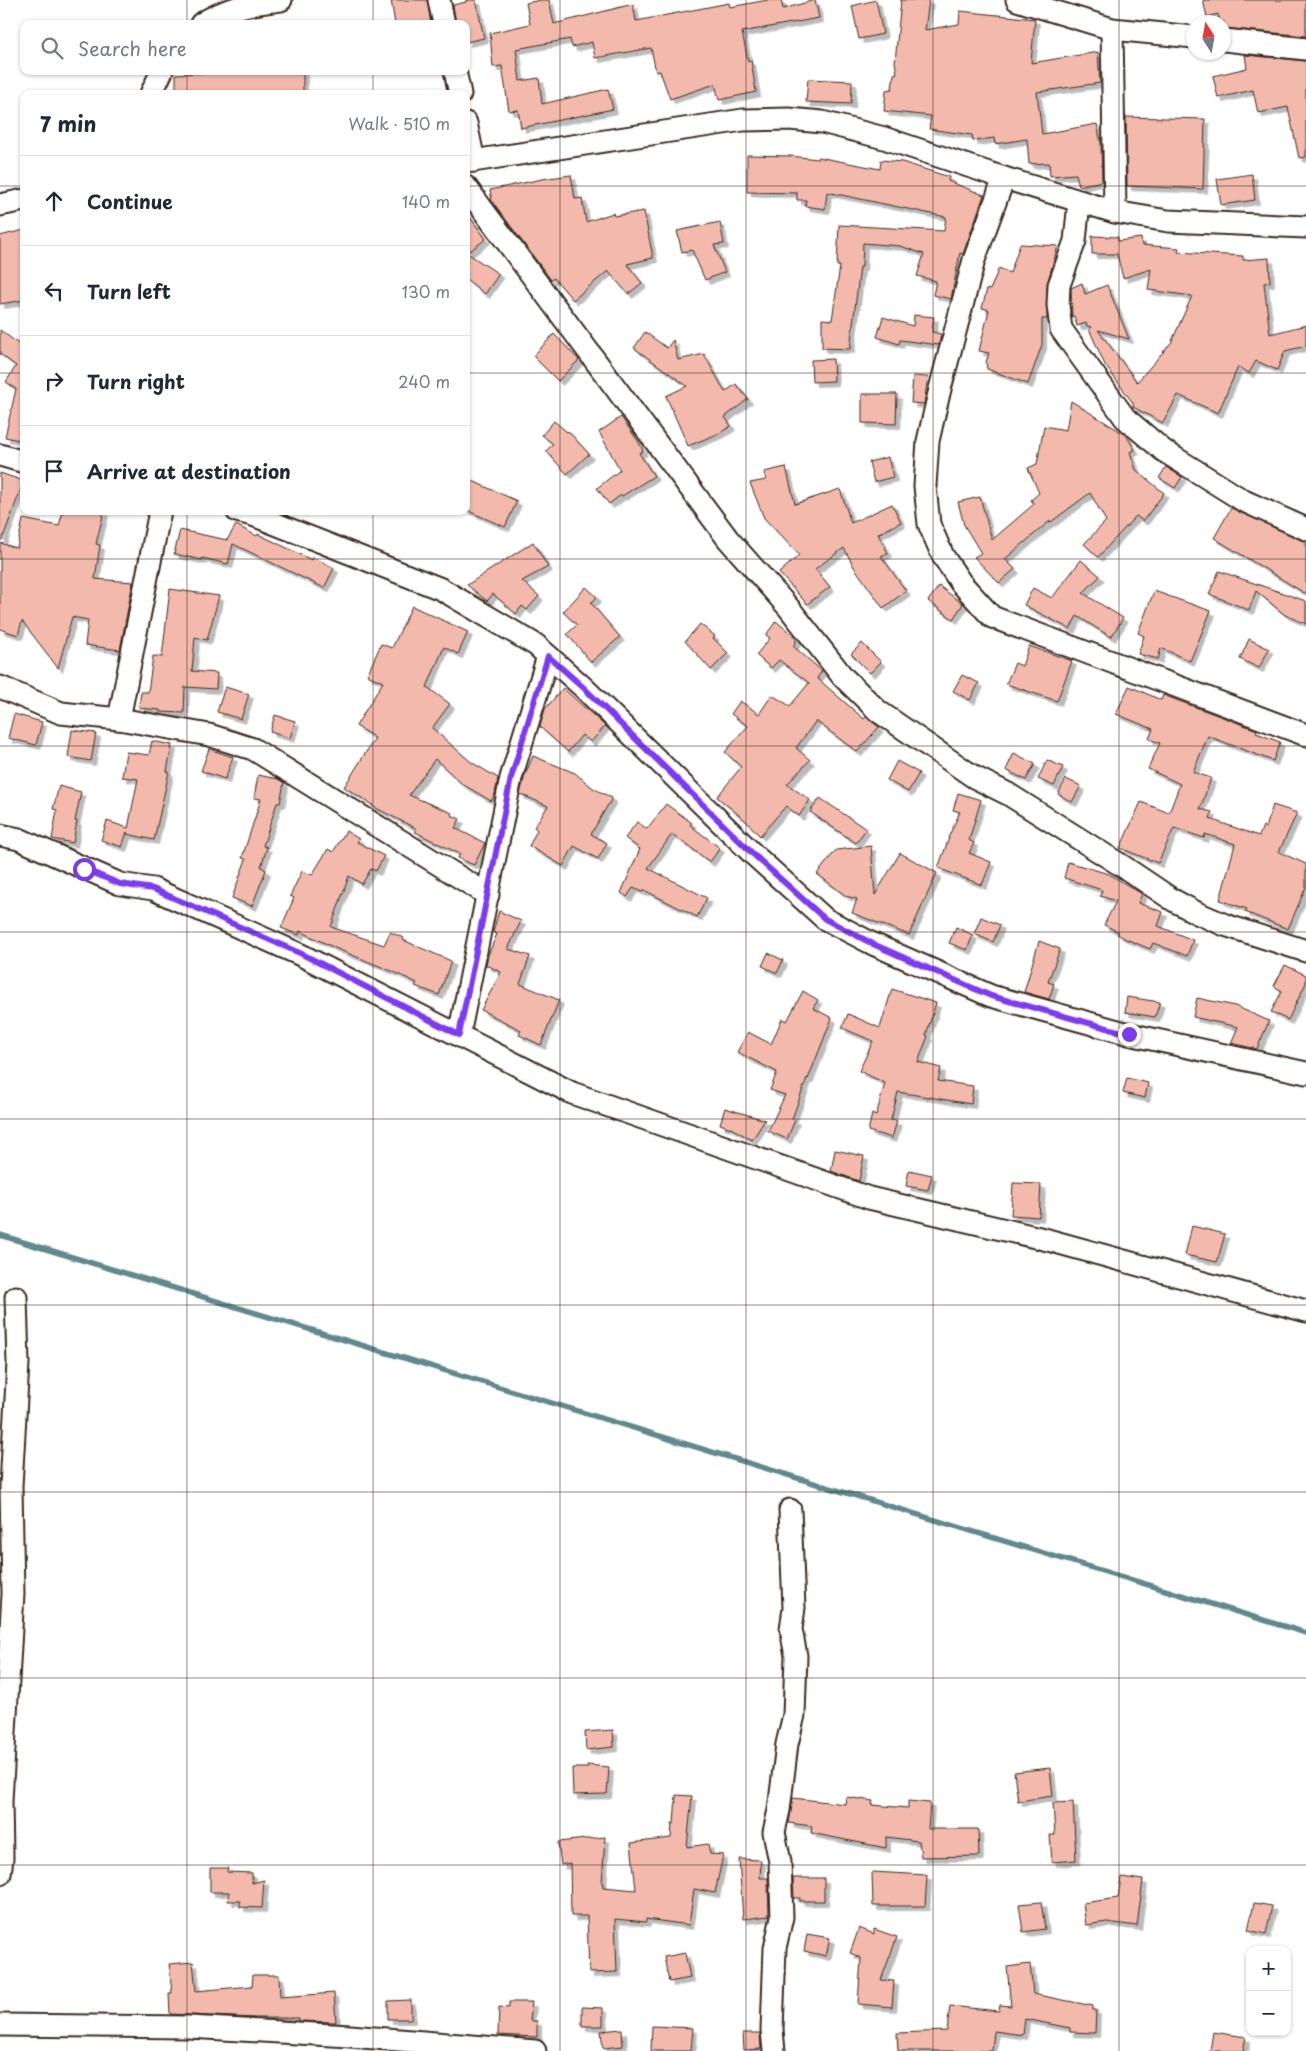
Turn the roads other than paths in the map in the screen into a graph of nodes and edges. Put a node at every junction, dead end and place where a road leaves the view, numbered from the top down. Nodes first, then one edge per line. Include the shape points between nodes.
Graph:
1 (281, 0) edge
2 (439, 0) edge
3 (1017, 0) edge
4 (209, 20) edge
5 (443, 20) edge
6 (1112, 29) junction
7 (1186, 36) edge
8 (1231, 41) edge
9 (1306, 49) edge
10 (160, 75) edge
11 (456, 75) edge
12 (153, 90) edge
13 (459, 90) edge
14 (470, 162) edge
15 (1004, 178) junction
16 (470, 192) edge
17 (20, 201) edge
18 (1079, 202) junction
19 (0, 205) edge
20 (1115, 212) junction
21 (1306, 227) edge
22 (0, 456) edge
23 (20, 461) edge
24 (159, 515) edge
25 (253, 515) edge
26 (1306, 529) edge
27 (548, 656) junction
28 (0, 687) edge
29 (119, 719) junction
30 (1306, 735) edge
31 (0, 835) edge
32 (488, 895) junction
33 (1306, 951) edge
34 (459, 1035) junction
35 (1306, 1073) edge
36 (16, 1297) dead end
37 (1306, 1311) edge
38 (790, 1510) dead end
39 (0, 1874) edge
40 (0, 2025) edge
41 (535, 2051) edge
42 (774, 2051) edge

1 - 4 street via 250,3
2 - 5 street
3 - 6 street
6 - 7 street
6 - 20 street
8 - 9 street
10 - 12 street
11 - 13 street
14 - 15 street via 743,120 789,119 822,122 884,138
15 - 18 street
15 - 30 street via 974,260 928,441 925,486 929,524 943,556 992,616
16 - 33 street via 728,539 844,677 878,711 974,778 1008,794 1173,900 1225,924
17 - 19 street
18 - 20 street
18 - 26 street via 1075,241 1059,285 1061,329 1125,418 1164,451 1244,501
20 - 21 street via 1168,222
22 - 23 street
24 - 29 street
25 - 27 street via 441,589 536,645
27 - 32 street via 511,778
27 - 35 street via 825,919 991,996 1129,1034
28 - 29 street via 61,712
29 - 32 street via 209,735 253,749
31 - 34 street via 19,839 120,884 153,889 302,954
32 - 34 street
34 - 37 street via 572,1093 870,1198 1048,1240
36 - 39 street via 18,1363 10,1486 14,1594 1,1801
38 - 42 street via 792,1629 796,1656 794,1715 774,1832 780,1862 782,1917 775,1948
40 - 41 street via 188,2027

